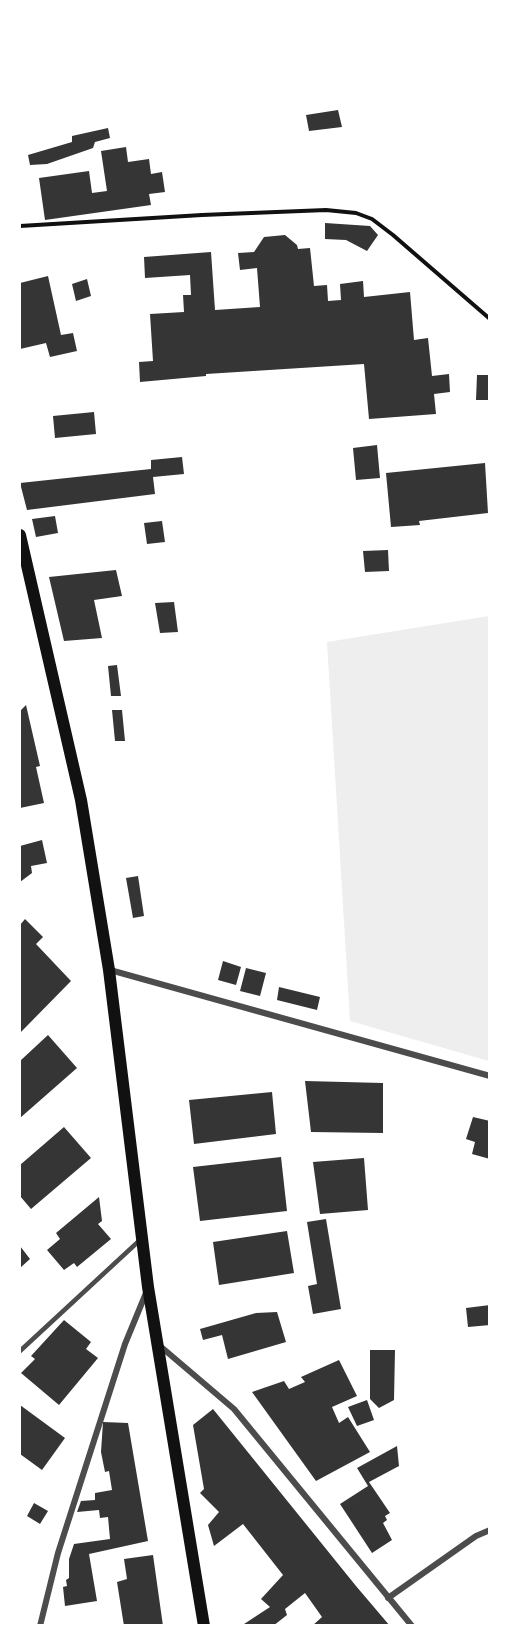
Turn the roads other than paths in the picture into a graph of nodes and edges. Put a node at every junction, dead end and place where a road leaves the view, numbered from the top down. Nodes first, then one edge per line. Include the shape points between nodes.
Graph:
1 (20, 535) edge
2 (109, 970) junction
3 (489, 1076) edge
4 (142, 1238) junction
5 (148, 1287) junction
6 (159, 1345) junction
7 (20, 1352) edge
8 (489, 1530) edge
9 (388, 1598) junction
10 (40, 1626) edge
11 (204, 1626) edge
12 (412, 1626) edge

1 - 2 main road via 81,800
2 - 3 street
2 - 4 main road
4 - 5 main road
4 - 7 lane
5 - 6 main road
5 - 10 street via 125,1344 62,1542
6 - 9 street via 234,1409
6 - 11 main road
8 - 9 street
9 - 12 street

